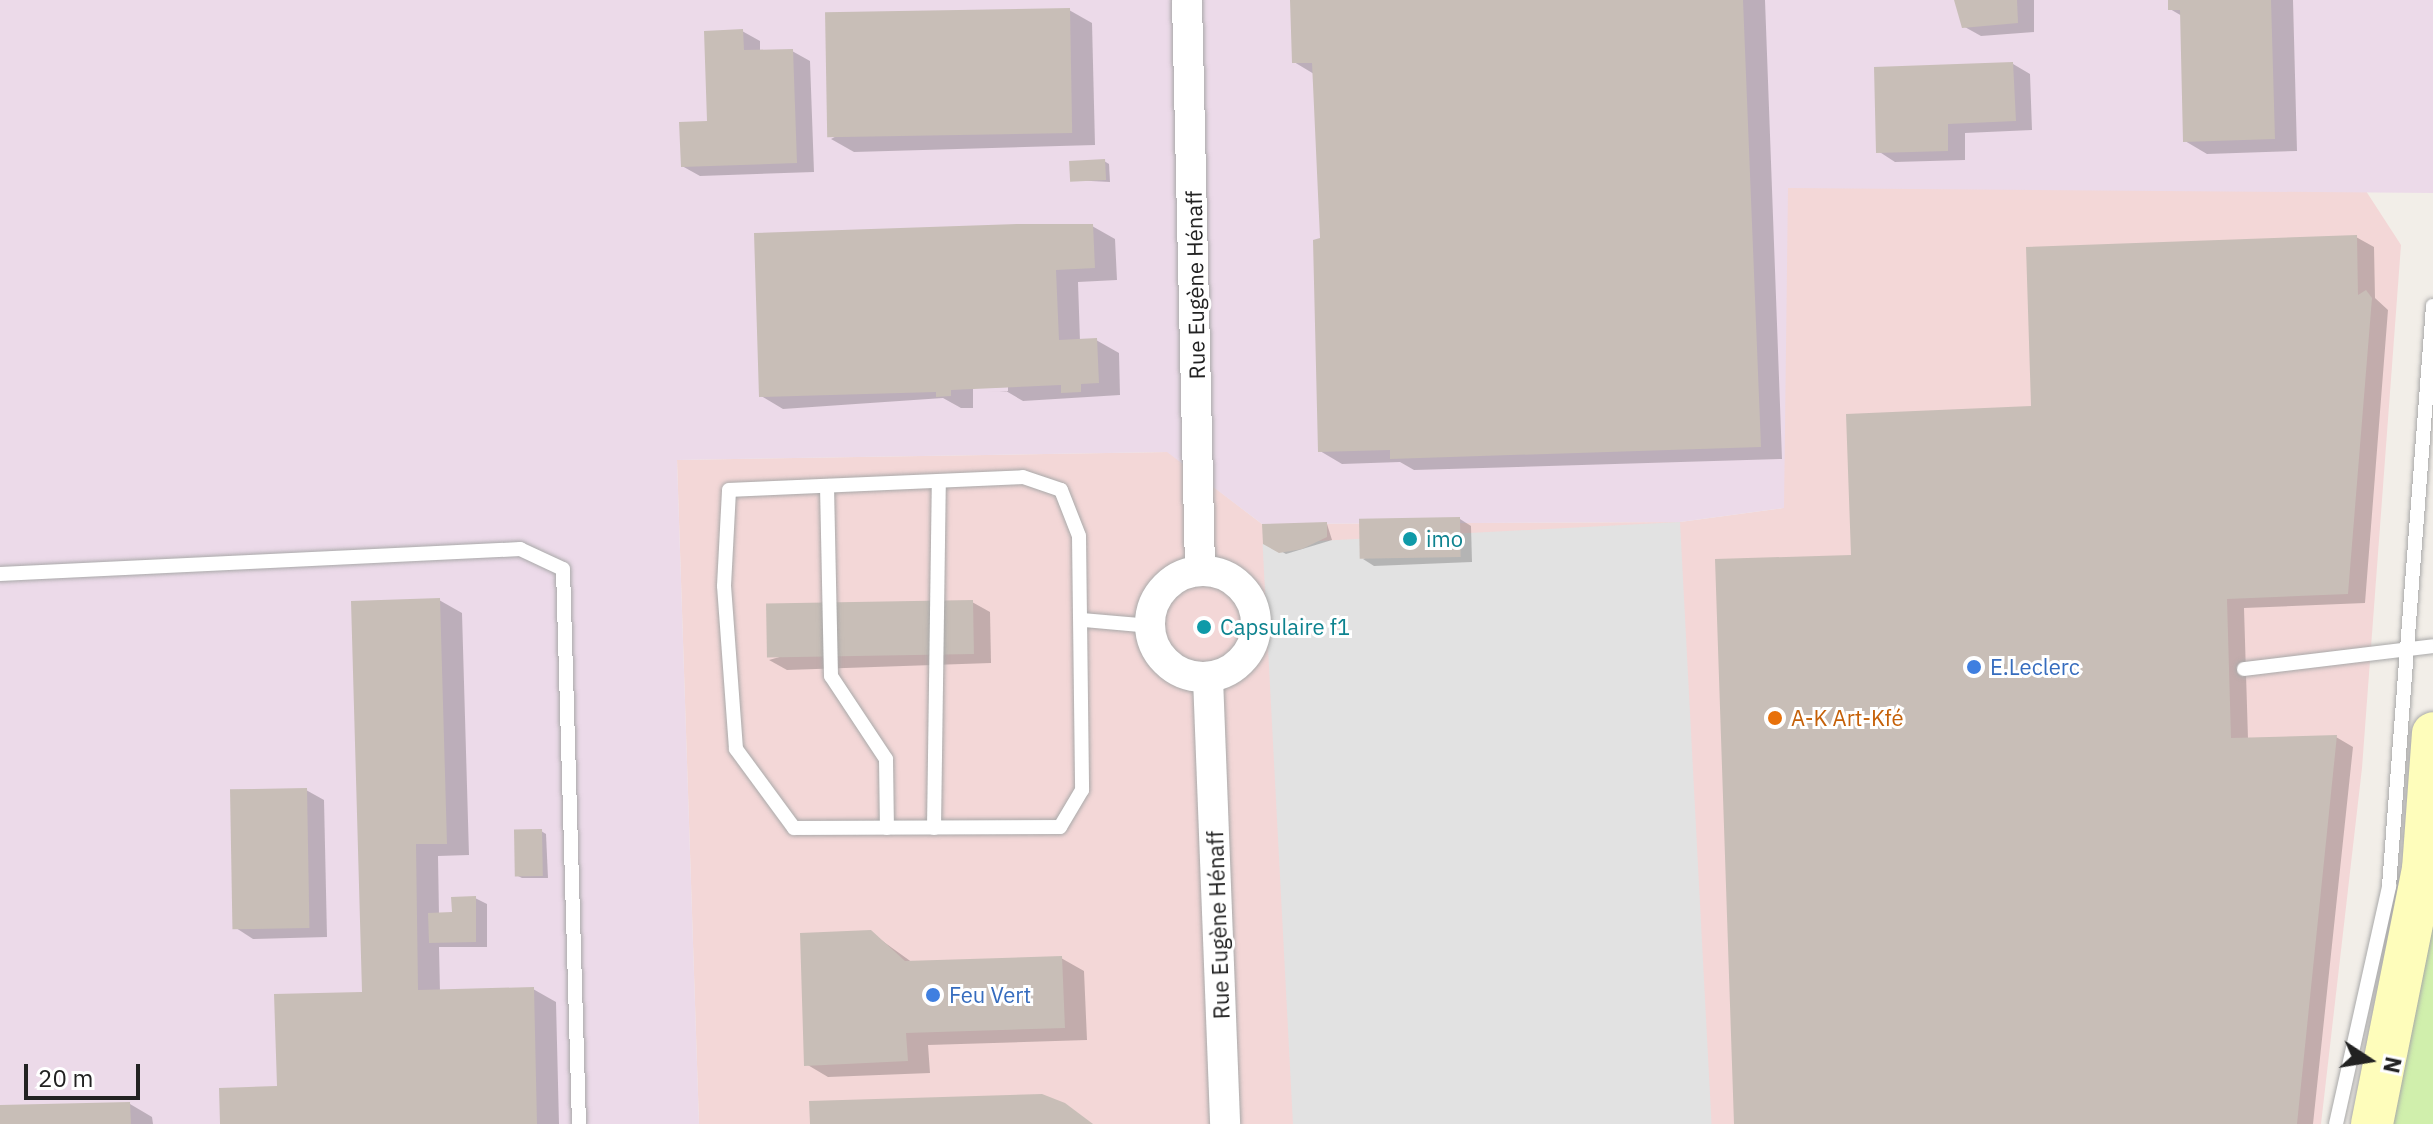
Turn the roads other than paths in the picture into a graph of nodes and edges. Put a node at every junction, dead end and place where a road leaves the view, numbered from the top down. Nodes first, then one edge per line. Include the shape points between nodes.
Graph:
1 (1187, 0) edge
2 (2433, 306) edge
3 (939, 481) junction
4 (827, 486) junction
5 (1200, 570) junction
6 (0, 574) edge
7 (1083, 620) junction
8 (1150, 626) junction
9 (2433, 646) edge
10 (2409, 648) junction
11 (2244, 669) dead end
12 (1208, 678) junction
13 (2433, 733) edge
14 (887, 828) junction
15 (934, 828) junction
16 (579, 1124) edge
17 (1225, 1124) edge
18 (2336, 1124) edge
19 (2372, 1124) edge

1 - 5 street, Rue Eugène Hénaff
2 - 10 lane
3 - 4 lane
3 - 7 lane via 1023,477 1061,490 1079,536
3 - 15 lane
4 - 14 lane via 831,676 886,759
4 - 14 lane via 729,490 724,586 736,749 794,828
5 - 8 street via 1164,588
5 - 12 street via 1233,579 1249,598 1257,622 1249,653 1238,666
6 - 16 lane via 520,549 563,569
7 - 8 lane
7 - 15 lane via 1082,790 1060,827
8 - 12 street via 1153,644 1175,670
9 - 10 lane
10 - 11 lane
10 - 18 lane via 2389,886
12 - 17 street, Rue Eugène Hénaff
13 - 19 main road via 2423,869
14 - 15 lane

